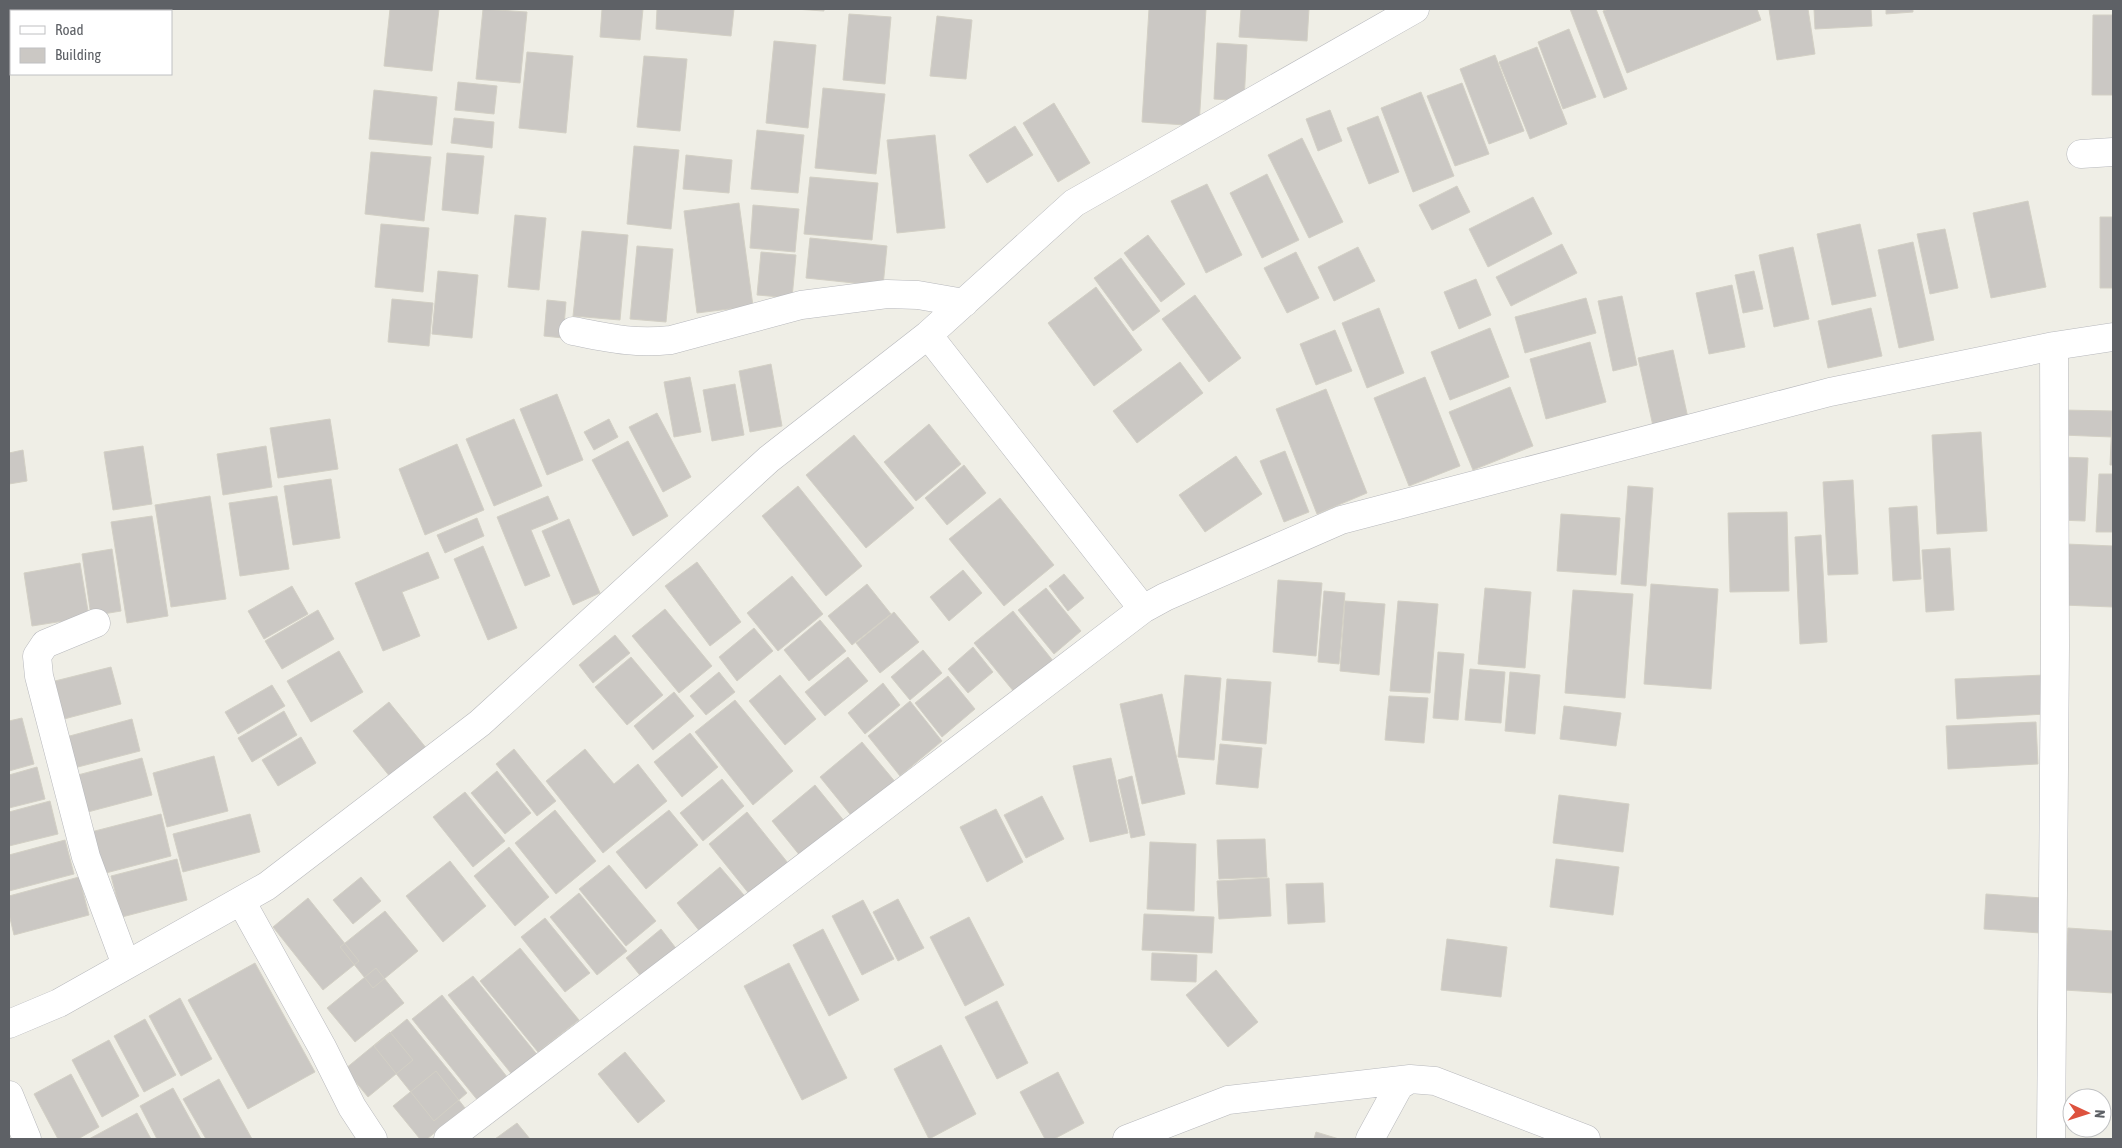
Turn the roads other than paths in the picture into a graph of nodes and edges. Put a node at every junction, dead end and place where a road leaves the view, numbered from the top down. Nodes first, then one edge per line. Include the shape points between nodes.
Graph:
1 (1415, 9) edge
2 (2113, 152) edge
3 (2081, 154) dead end
4 (964, 304) junction
5 (573, 331) dead end
6 (928, 335) junction
7 (2113, 337) edge
8 (2054, 346) junction
9 (1143, 609) junction
10 (96, 623) dead end
11 (241, 901) junction
12 (126, 965) junction
13 (9, 1024) edge
14 (1410, 1079) junction
15 (9, 1095) edge
16 (27, 1139) edge
17 (373, 1139) edge
18 (448, 1139) edge
19 (1127, 1139) edge
20 (1370, 1139) edge
21 (1586, 1139) edge
22 (2050, 1139) edge

1 - 4 street via 1074,203
2 - 3 street
4 - 5 street via 918,295 887,294 801,306 671,340 652,342 631,342
4 - 6 street
6 - 9 street
6 - 11 street via 769,459 480,723 267,886
7 - 8 street
8 - 9 street via 1830,392 1340,520 1165,596
8 - 22 street via 2055,646
9 - 18 street
10 - 12 street via 45,644 37,656 39,676 86,857
11 - 12 street
11 - 17 street via 352,1107
12 - 13 street via 59,1003
14 - 19 street via 1228,1100
14 - 20 street via 1399,1086
14 - 21 street via 1435,1081
15 - 16 street

